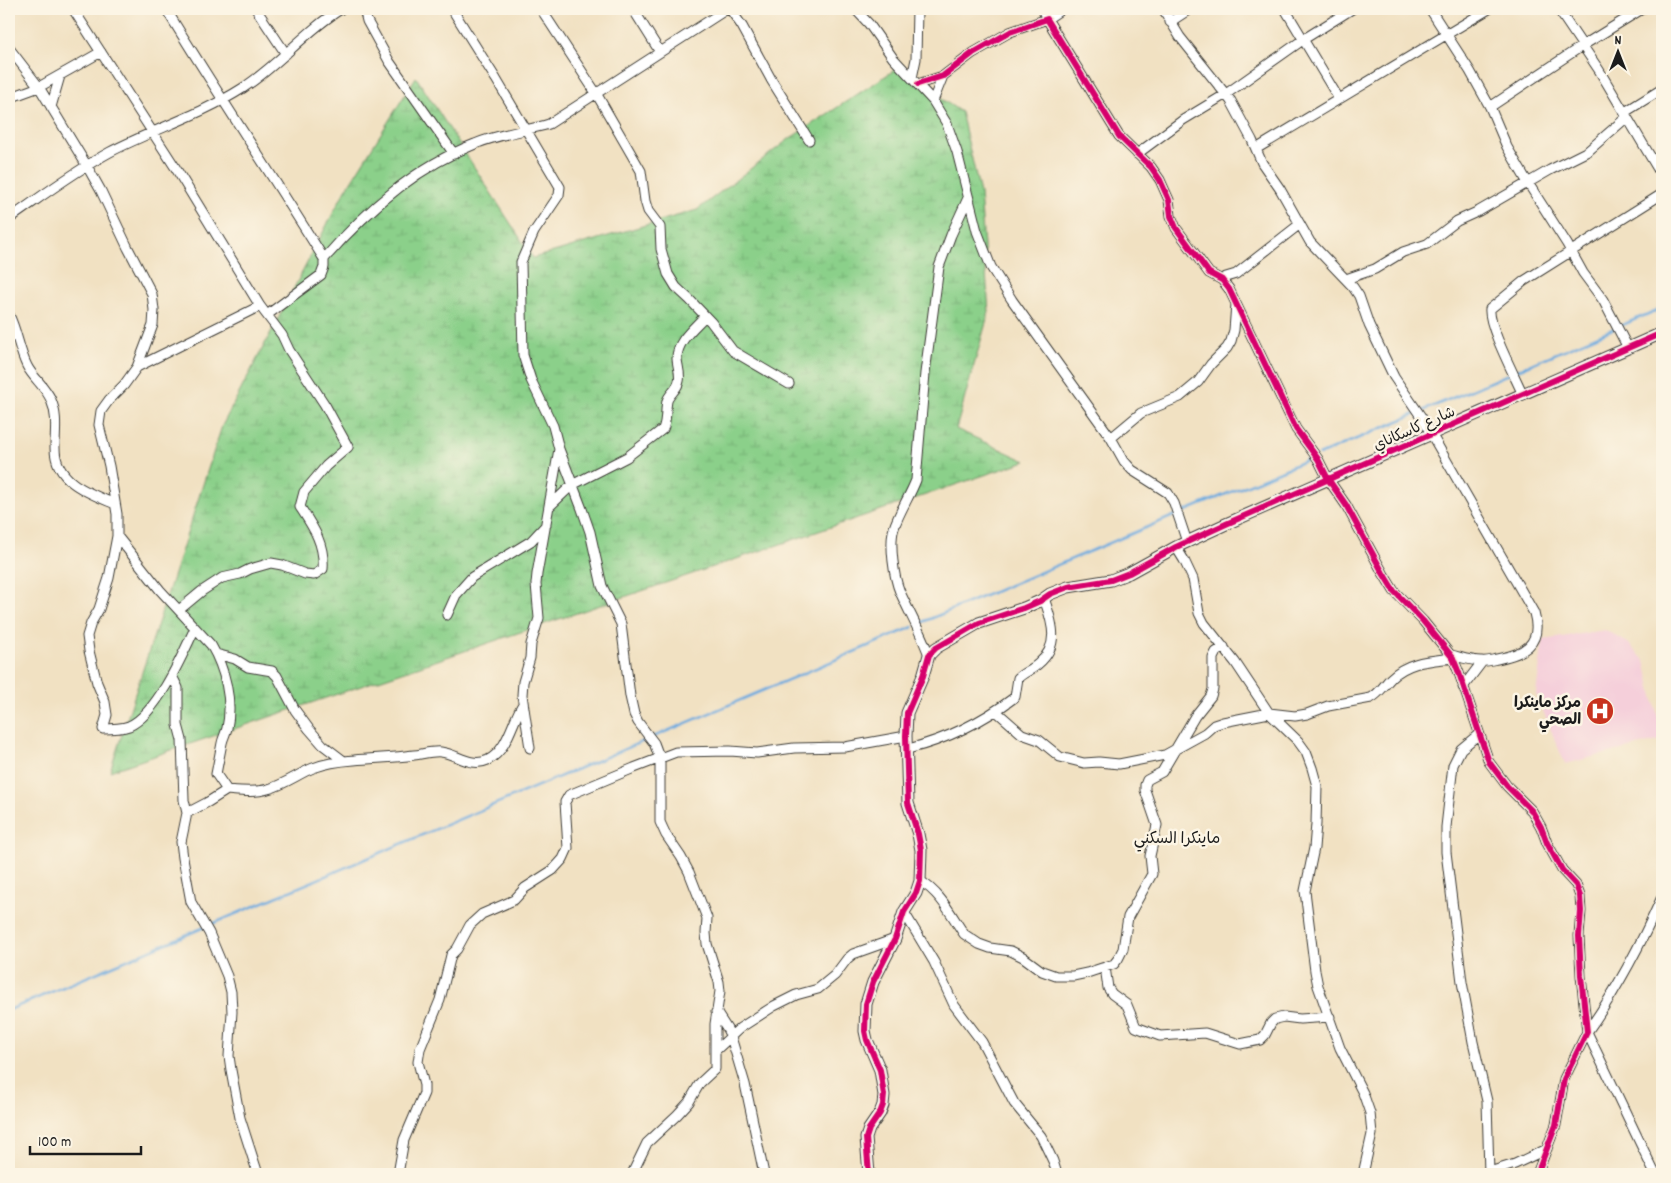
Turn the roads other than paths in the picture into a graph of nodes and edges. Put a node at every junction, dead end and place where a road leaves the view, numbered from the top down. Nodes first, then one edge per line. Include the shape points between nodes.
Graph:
1 (73, 9) edge
2 (166, 9) edge
3 (256, 9) edge
4 (341, 9) edge
5 (364, 9) edge
6 (452, 9) edge
7 (541, 9) edge
8 (633, 9) edge
9 (728, 9) edge
10 (855, 9) edge
11 (917, 9) edge
12 (1042, 9) edge
13 (1062, 9) edge
14 (1163, 9) edge
15 (1190, 9) edge
16 (1284, 9) edge
17 (1352, 9) edge
18 (1430, 9) edge
19 (1489, 9) edge
20 (1558, 9) edge
21 (1642, 9) edge
22 (1047, 19) junction
23 (1170, 22) junction
24 (1447, 35) junction
25 (1304, 39) junction
26 (1582, 46) junction
27 (9, 48) edge
28 (101, 52) junction
29 (660, 52) junction
30 (286, 54) junction
31 (60, 76) junction
32 (942, 76) junction
33 (915, 81) junction
34 (39, 87) junction
35 (1662, 89) edge
36 (596, 93) junction
37 (1226, 94) junction
38 (9, 98) edge
39 (1339, 99) junction
40 (222, 100) junction
41 (933, 101) junction
42 (51, 107) junction
43 (1490, 107) junction
44 (1626, 115) junction
45 (525, 131) junction
46 (152, 132) junction
47 (808, 140) dead end
48 (1256, 149) junction
49 (454, 154) junction
50 (1137, 154) junction
51 (87, 166) junction
52 (1662, 176) edge
53 (1528, 183) junction
54 (1662, 194) edge
55 (968, 198) junction
56 (9, 219) edge
57 (1300, 224) junction
58 (1571, 251) junction
59 (324, 259) junction
60 (1236, 274) junction
61 (1346, 279) junction
62 (1222, 280) junction
63 (1229, 289) junction
64 (1236, 302) junction
65 (260, 306) junction
66 (267, 315) junction
67 (9, 316) edge
68 (705, 316) junction
69 (1662, 333) edge
70 (1628, 348) junction
71 (136, 367) junction
72 (789, 384) dead end
73 (1523, 395) junction
74 (1431, 435) junction
75 (1111, 438) junction
76 (559, 449) junction
77 (1328, 479) junction
78 (572, 485) junction
79 (115, 504) junction
80 (550, 506) junction
81 (546, 525) junction
82 (117, 536) junction
83 (1187, 542) junction
84 (1176, 547) junction
85 (1044, 598) junction
86 (179, 610) junction
87 (447, 614) dead end
88 (196, 628) junction
89 (1224, 647) junction
90 (216, 654) junction
91 (929, 655) junction
92 (1452, 657) junction
93 (1482, 662) junction
94 (172, 676) junction
95 (1463, 687) junction
96 (523, 704) junction
97 (996, 712) junction
98 (1269, 713) junction
99 (1479, 734) junction
100 (906, 736) junction
101 (530, 748) dead end
102 (908, 748) junction
103 (1173, 752) junction
104 (660, 759) junction
105 (344, 760) junction
106 (227, 790) junction
107 (186, 813) junction
108 (920, 882) junction
109 (1662, 897) edge
110 (904, 912) junction
111 (895, 940) junction
112 (1105, 967) junction
113 (716, 1012) junction
114 (1330, 1018) junction
115 (1586, 1032) junction
116 (731, 1037) junction
117 (715, 1051) junction
118 (1547, 1149) junction
119 (258, 1174) edge
120 (398, 1174) edge
121 (632, 1174) edge
122 (764, 1174) edge
123 (869, 1174) edge
124 (1057, 1174) edge
125 (1363, 1174) edge
126 (1487, 1174) edge
127 (1537, 1174) edge
128 (1655, 1174) edge

1 - 28 street
2 - 40 street
3 - 30 street
4 - 30 street
5 - 49 street via 389,61
6 - 45 street
7 - 36 street
8 - 29 street
9 - 29 street
9 - 47 street via 742,26
10 - 33 street
11 - 33 street
12 - 22 street
13 - 22 street
14 - 23 street
15 - 23 street
16 - 25 street
17 - 25 street
18 - 24 street
19 - 24 street
20 - 26 street
21 - 26 street
22 - 32 street via 1010,32
22 - 50 street via 1119,136
23 - 37 street
24 - 39 street
24 - 43 street
25 - 37 street
25 - 39 street
26 - 43 street
26 - 44 street
27 - 34 street
28 - 31 street
28 - 46 street
29 - 36 street
30 - 40 street
31 - 34 street
31 - 42 street
32 - 33 street
32 - 41 street
33 - 41 street
34 - 38 street
34 - 42 street
35 - 44 street
36 - 45 street via 549,124
36 - 68 street via 641,171 648,211 660,227 661,249 668,274 676,287
37 - 48 street
37 - 50 street
39 - 48 street
40 - 46 street
40 - 59 street
41 - 55 street via 947,124
42 - 51 street
43 - 53 street via 1507,147
44 - 52 street
44 - 53 street via 1588,151
45 - 49 street via 500,135
45 - 76 street via 560,187 530,240 520,270 523,355 553,426
46 - 51 street
46 - 65 street
48 - 57 street
49 - 59 street via 389,193
50 - 62 street via 1166,190 1176,228 1209,273
51 - 56 street
51 - 71 street via 152,294 153,325
53 - 58 street
53 - 61 street via 1457,221 1427,244
54 - 58 street
55 - 75 street via 991,268
55 - 91 street via 939,267 924,373 916,480 894,529 892,543 899,590
57 - 60 street
57 - 61 street via 1310,242
58 - 70 street via 1603,300
58 - 73 street via 1490,309 1489,314
59 - 66 street via 321,275
60 - 62 street
60 - 63 street
61 - 74 street via 1359,296 1368,324 1394,378
62 - 63 street
63 - 64 street
64 - 75 street via 1231,341 1198,382 1180,397 1142,413
64 - 77 street via 1296,429
65 - 66 street
65 - 71 street
66 - 86 street via 306,374 348,448 326,466 304,492 300,507 318,535 324,568 314,575 271,563 250,569 222,578
67 - 79 street via 26,365 50,397 54,409 56,460 75,486
68 - 72 street via 733,351
68 - 78 street via 678,348 679,381 668,397 663,429 627,457
69 - 70 street, شارع كاسكاناي
70 - 73 street, شارع كاسكاناي
71 - 79 street via 101,411 99,425
73 - 74 street, شارع كاسكاناي
74 - 77 street, شارع كاسكاناي
74 - 93 street via 1537,623 1529,647 1522,653
75 - 83 street via 1132,470 1168,493
76 - 78 street
76 - 80 street
77 - 83 street, شارع كاسكاناي
77 - 92 street via 1346,504 1394,590
78 - 80 street
78 - 104 street via 590,532 602,586 621,624 634,714
79 - 82 street
80 - 81 street
81 - 87 street via 531,541 472,576 456,595
81 - 96 street via 536,584 538,618 522,689
82 - 86 street
82 - 94 street via 109,578 87,636 97,683 105,702 103,729 131,725 146,713
83 - 84 street, شارع كاسكاناي
84 - 85 street, شارع كاسكاناي via 1111,580 1068,587
84 - 89 street via 1193,580 1199,613
85 - 91 street, شارع كاسكاناي via 979,623
85 - 97 street via 1052,623 1052,642 1039,663 1018,678 1015,697
86 - 88 street
88 - 90 street
88 - 94 street
89 - 98 street
89 - 103 street via 1213,658 1211,696
90 - 105 street via 277,676 308,729
90 - 106 street via 227,687 229,709 216,774
91 - 100 street via 907,714
92 - 93 street
92 - 95 street
92 - 98 street via 1419,661 1408,666 1372,698 1294,716
93 - 95 street
94 - 107 street via 178,688
95 - 99 street
96 - 101 street
96 - 105 street via 504,744 495,756 485,761 467,762 438,752
97 - 102 street via 957,733
97 - 103 street via 1022,734 1040,740 1060,757 1076,761 1119,764
98 - 103 street via 1214,725
98 - 114 street via 1306,752 1316,786 1314,848 1305,892 1315,971
99 - 115 street via 1489,762 1506,786 1532,811 1546,843 1562,870 1576,885 1580,896 1579,936
99 - 126 street via 1461,749 1453,765 1446,852 1462,982 1487,1101
100 - 102 street
100 - 104 street via 845,747 757,753 676,752
102 - 108 street via 908,803 921,850
103 - 112 street via 1162,772 1147,780 1145,785 1157,825 1150,856 1152,874 1128,917 1123,949 1118,959
104 - 113 street via 660,822 682,857 707,918 707,944 720,991
104 - 120 street via 569,795 565,802 568,848 563,859 514,900 482,914 470,924 451,955 440,1000 420,1049 418,1062 424,1093 404,1140
105 - 106 street via 314,768 269,789 251,792
106 - 107 street
107 - 119 street via 181,842 191,902 209,933 227,976 232,1012 230,1070 240,1118
108 - 110 street
108 - 112 street via 937,894 964,934 979,944 1010,951 1056,976 1073,976
109 - 115 street via 1606,1005
110 - 111 street
110 - 124 street via 934,962 954,1005 982,1042 1014,1103 1041,1136
111 - 116 street via 853,954 818,989 783,1001 748,1022
111 - 123 street via 873,982 866,1004 865,1031 880,1070 884,1095 880,1113 866,1138
112 - 114 street via 1108,988 1127,1005 1134,1024 1160,1036 1204,1033 1240,1044 1260,1040 1276,1019
113 - 116 street
113 - 117 street
114 - 125 street via 1370,1113 1372,1134
115 - 118 street via 1564,1079 1559,1115
115 - 128 street
116 - 117 street
116 - 122 street via 745,1084
117 - 121 street via 716,1070 700,1082 689,1102 647,1142
118 - 126 street
118 - 127 street

